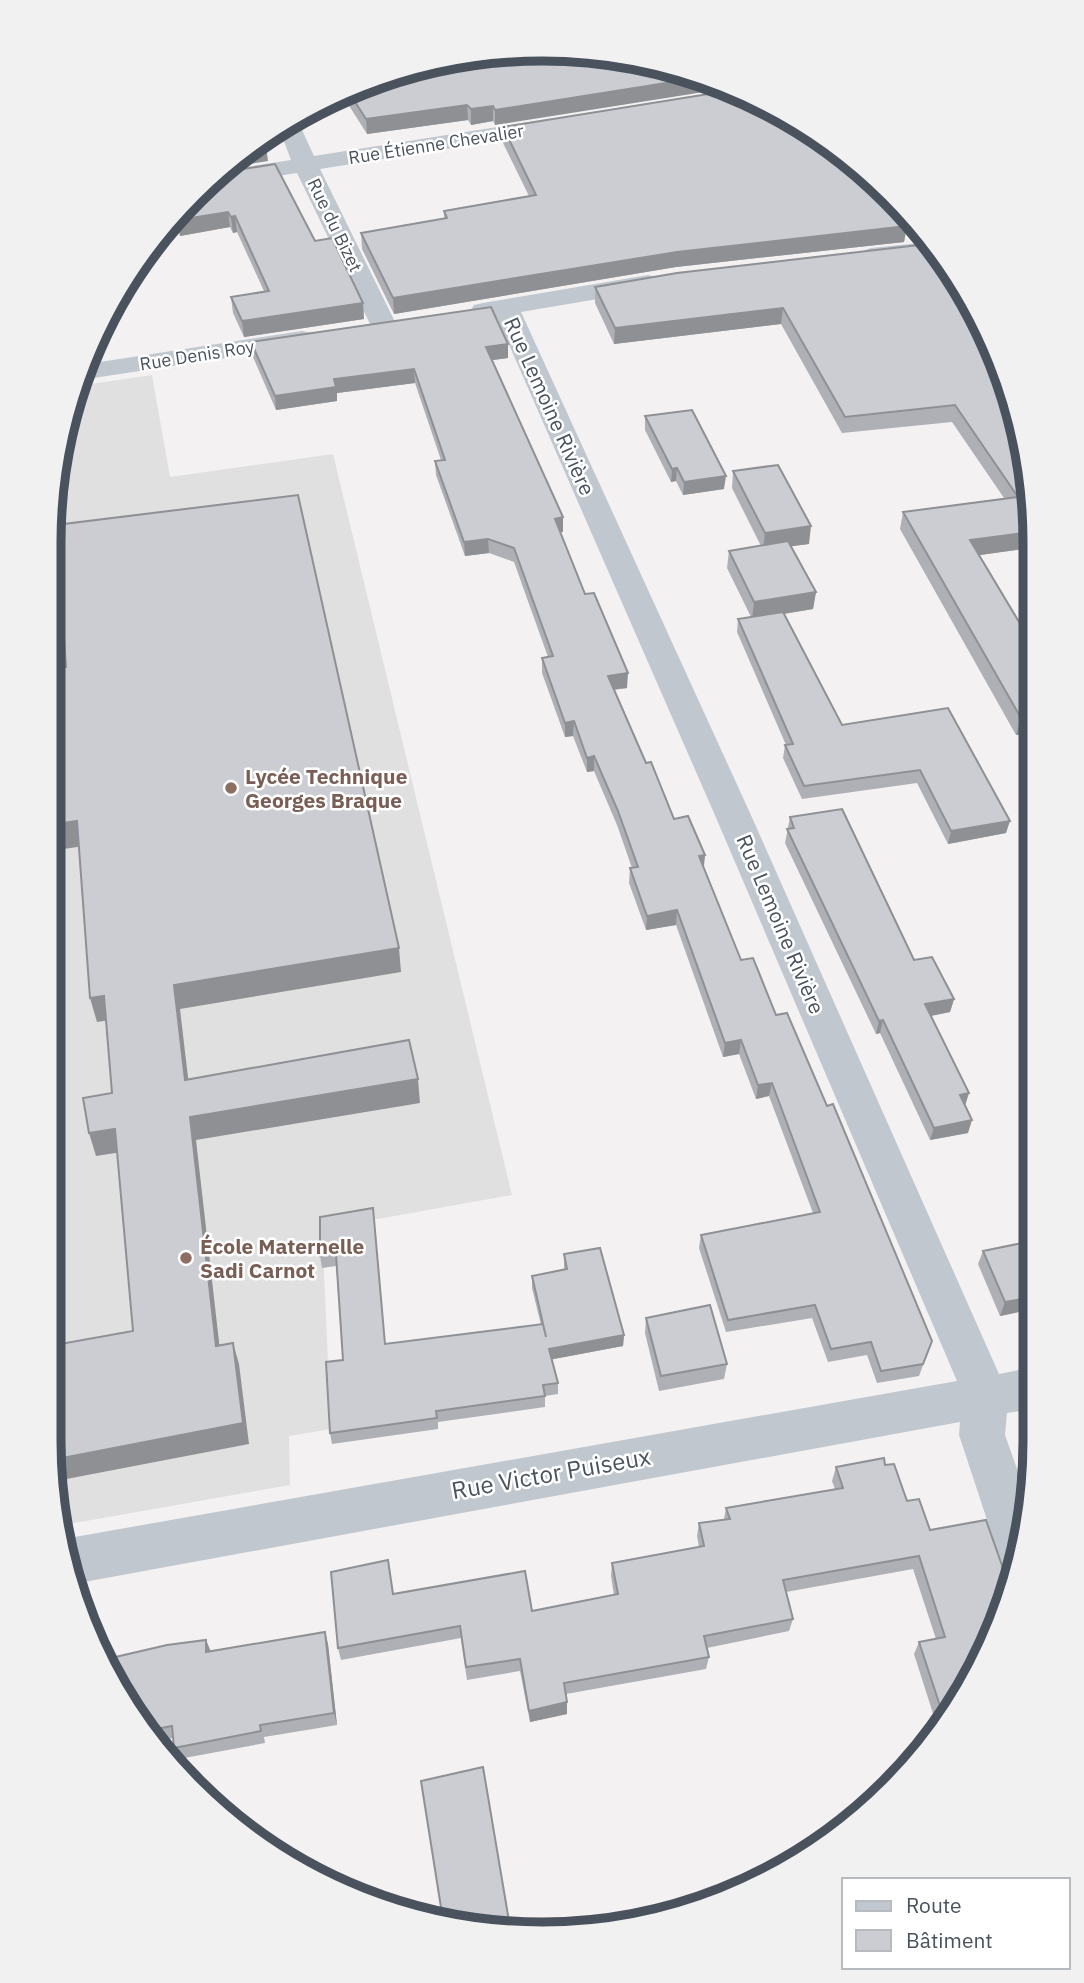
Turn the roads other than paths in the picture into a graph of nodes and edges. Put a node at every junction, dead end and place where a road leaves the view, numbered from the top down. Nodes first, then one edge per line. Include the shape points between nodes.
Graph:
1 (579, 121) edge
2 (292, 132) edge
3 (305, 164) junction
4 (230, 177) edge
5 (923, 249) edge
6 (840, 259) edge
7 (676, 278) edge
8 (506, 308) junction
9 (465, 314) edge
10 (356, 330) edge
11 (329, 335) edge
12 (93, 371) edge
13 (1023, 1390) edge
14 (986, 1396) junction
15 (1015, 1531) edge
16 (77, 1560) edge

1 - 3 street, Rue Étienne Chevalier
2 - 3 street, Rue du Bizet
3 - 4 street, Rue Étienne Chevalier
3 - 10 street, Rue du Bizet via 397,324
5 - 6 street
7 - 8 street
8 - 9 street
8 - 14 street, Rue Lemoine Rivière
11 - 12 street, Rue Denis Roy
13 - 14 street, Rue Victor Puiseux
14 - 15 street, Rue Lemoine Rivière via 982,1435
14 - 16 street, Rue Victor Puiseux

